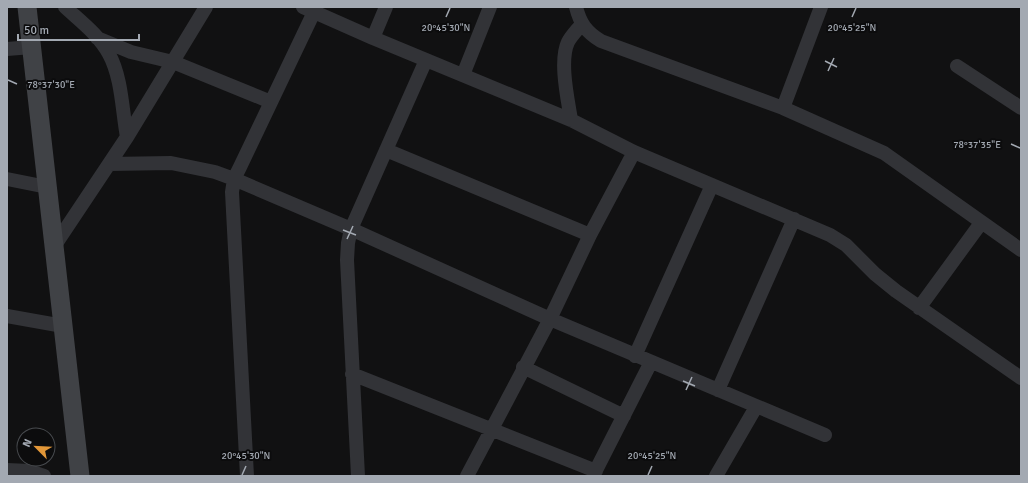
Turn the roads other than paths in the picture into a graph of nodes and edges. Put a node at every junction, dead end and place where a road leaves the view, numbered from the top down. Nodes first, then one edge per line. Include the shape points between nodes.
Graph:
1 (27, 7) edge
2 (65, 7) edge
3 (206, 7) edge
4 (386, 7) edge
5 (490, 7) edge
6 (821, 7) edge
7 (309, 9) edge
8 (578, 13) edge
9 (97, 38) junction
10 (373, 38) junction
11 (32, 47) junction
12 (7, 49) edge
13 (426, 60) junction
14 (173, 62) junction
15 (957, 66) dead end
16 (463, 75) junction
17 (271, 102) junction
18 (783, 108) junction
19 (1021, 108) edge
20 (571, 120) junction
21 (127, 137) junction
22 (386, 150) junction
23 (634, 152) junction
24 (109, 164) junction
25 (7, 179) edge
26 (234, 179) junction
27 (712, 185) junction
28 (47, 187) junction
29 (794, 219) junction
30 (981, 223) junction
31 (351, 229) junction
32 (590, 235) junction
33 (55, 244) junction
34 (1021, 250) edge
35 (919, 308) junction
36 (7, 316) edge
37 (550, 319) junction
38 (63, 326) junction
39 (635, 356) junction
40 (651, 362) junction
41 (523, 367) junction
42 (352, 374) junction
43 (1021, 378) edge
44 (718, 390) junction
45 (756, 407) junction
46 (624, 416) junction
47 (490, 429) junction
48 (825, 435) dead end
49 (7, 470) edge
50 (595, 474) edge
51 (44, 476) edge
52 (80, 476) edge
53 (247, 476) edge
54 (358, 476) edge
55 (467, 476) edge
56 (716, 476) edge

1 - 11 main road
2 - 9 street
3 - 14 street
4 - 10 street
5 - 16 street
6 - 18 street
7 - 10 street
7 - 17 street
8 - 18 street via 593,36 601,40
8 - 20 street via 565,58
9 - 14 street via 132,52
9 - 21 street via 108,53 116,71
10 - 13 street
11 - 12 street
11 - 28 main road
13 - 16 street
13 - 22 street
14 - 17 street
14 - 21 street
15 - 19 street
16 - 20 street
17 - 26 street
18 - 30 street via 884,153
20 - 23 street
21 - 24 street
22 - 31 street
22 - 32 street
23 - 27 street
23 - 32 street
24 - 26 street via 172,163 215,172
24 - 33 street
25 - 28 street
26 - 31 street
26 - 53 street via 232,192
27 - 29 street
27 - 39 street
28 - 33 main road
29 - 35 street via 846,244 884,283
29 - 44 street
30 - 34 street
30 - 35 street
31 - 37 street
31 - 42 street via 347,260
32 - 37 street
33 - 38 main road
35 - 43 street
36 - 38 street
37 - 39 street
37 - 41 street
38 - 52 main road
39 - 40 street
40 - 44 street
40 - 46 street
41 - 46 street
41 - 47 street
42 - 47 street
42 - 54 street
44 - 45 street
45 - 48 street
45 - 56 street
46 - 50 street
47 - 50 street
47 - 55 street
49 - 51 street via 29,471

